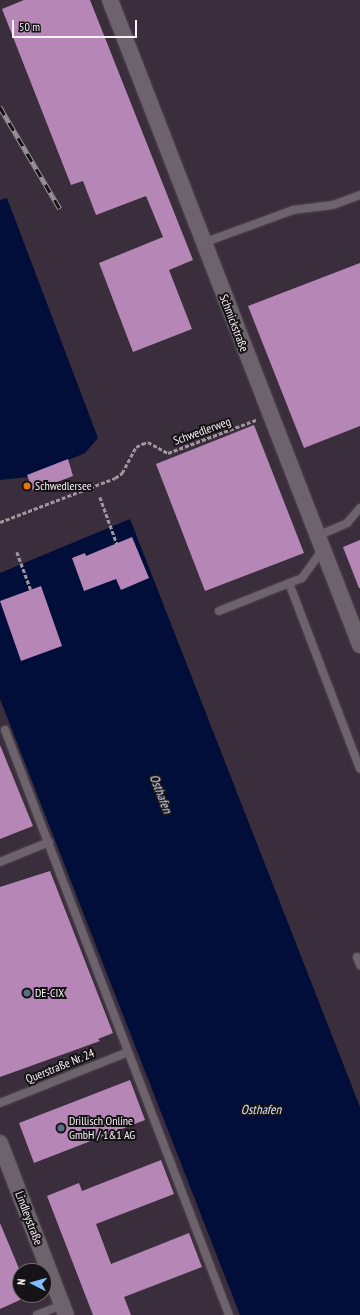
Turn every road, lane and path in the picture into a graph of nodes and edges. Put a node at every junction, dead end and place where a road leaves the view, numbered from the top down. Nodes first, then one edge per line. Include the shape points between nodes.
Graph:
1 (110, 0) edge
2 (360, 195) edge
3 (203, 243) junction
4 (270, 415) junction
5 (100, 497) dead end
6 (360, 508) edge
7 (0, 522) edge
8 (320, 543) junction
9 (117, 544) dead end
10 (17, 552) dead end
11 (289, 583) junction
12 (31, 590) dead end
13 (219, 611) dead end
14 (360, 645) edge
15 (5, 730) dead end
16 (360, 769) edge
17 (49, 842) junction
18 (0, 862) edge
19 (357, 957) dead end
20 (360, 965) edge
21 (128, 1052) junction
22 (0, 1103) edge
23 (0, 1143) edge
24 (64, 1310) edge
25 (37, 1315) edge
26 (229, 1315) edge

1 - 3 street, Schmickstraße
2 - 3 lane via 333,205 293,210
3 - 4 street, Schmickstraße
4 - 7 path, Schwedlerweg via 168,453 148,442 142,444 136,447 122,473 115,478
4 - 8 street, Schmickstraße
5 - 9 path
6 - 8 lane via 347,523
8 - 11 lane via 302,578
8 - 14 street, Schmickstraße
10 - 12 path
11 - 13 lane
11 - 16 lane
15 - 17 lane
17 - 18 lane
17 - 21 lane
19 - 20 lane
21 - 22 lane, Querstraße Nr. 24
21 - 26 lane
23 - 24 street, Lindleystraße
24 - 25 lane

